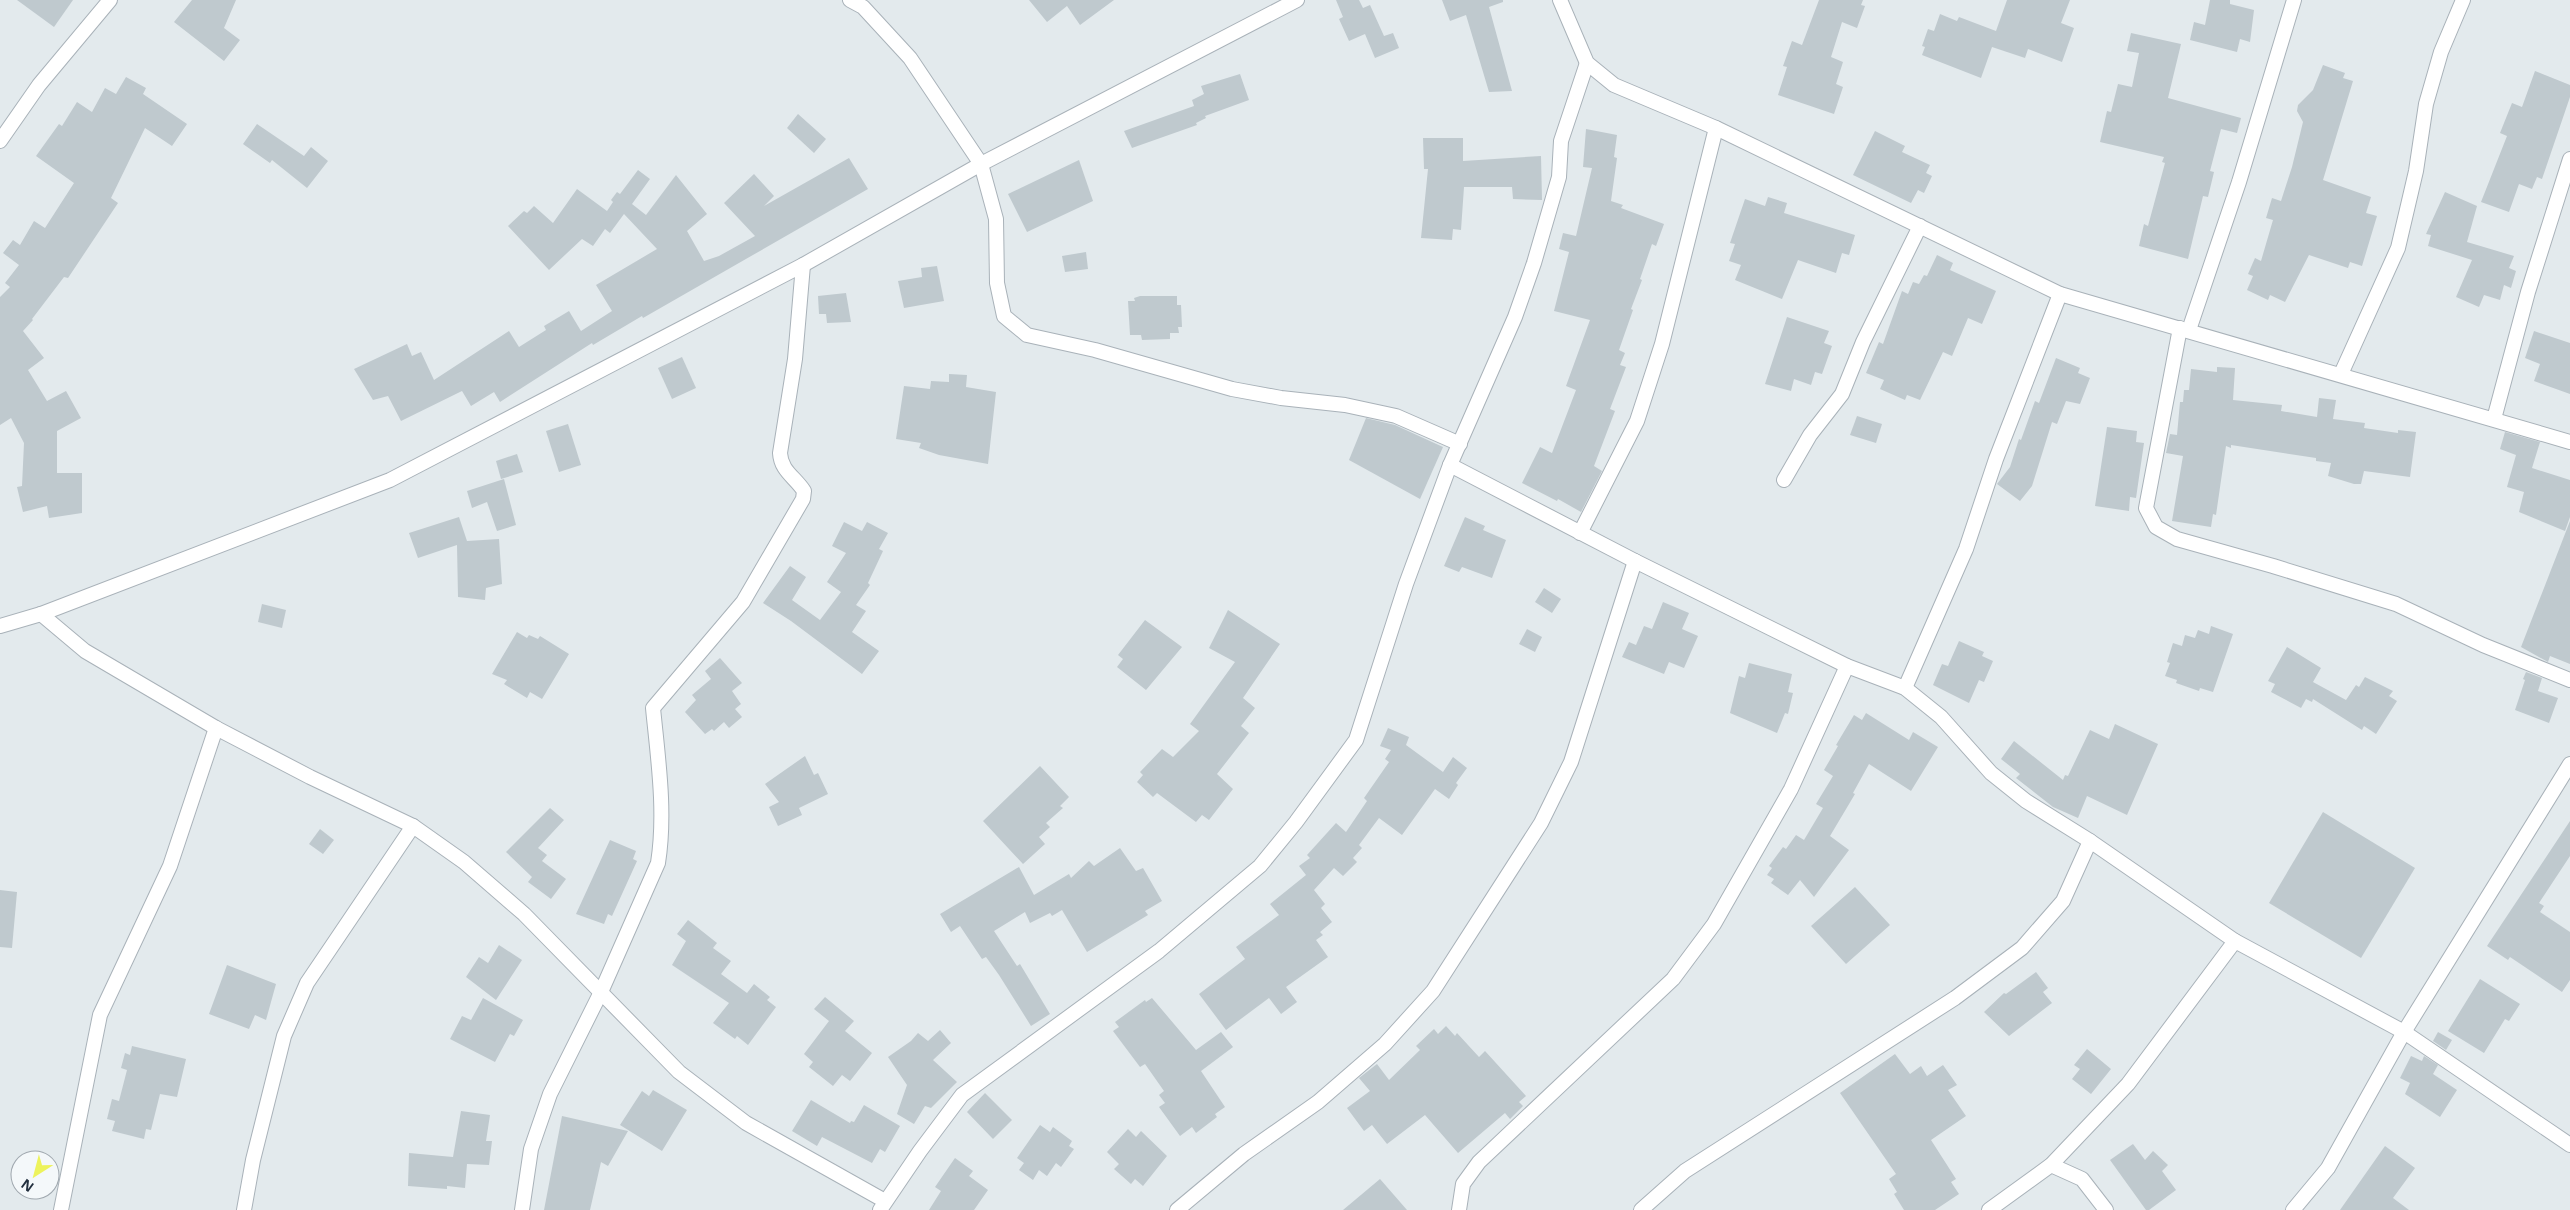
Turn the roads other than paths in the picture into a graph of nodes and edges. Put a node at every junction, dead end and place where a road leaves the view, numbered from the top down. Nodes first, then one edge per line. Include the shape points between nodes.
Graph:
1 (110, 0) edge
2 (850, 0) edge
3 (1297, 0) edge
4 (1560, 0) edge
5 (2294, 0) edge
6 (2463, 0) edge
7 (1586, 63) junction
8 (1716, 128) junction
9 (0, 141) edge
10 (2570, 159) edge
11 (981, 164) junction
12 (1920, 226) junction
13 (803, 265) junction
14 (2060, 294) junction
15 (2185, 329) junction
16 (2341, 374) junction
17 (2494, 419) junction
18 (2570, 442) edge
19 (1460, 444) junction
20 (1450, 465) junction
21 (1784, 480) dead end
22 (1580, 533) junction
23 (1635, 561) junction
24 (41, 614) junction
25 (0, 626) edge
26 (1847, 666) junction
27 (2570, 680) edge
28 (1905, 688) junction
29 (216, 728) junction
30 (2570, 764) edge
31 (413, 826) junction
32 (2090, 841) junction
33 (2234, 941) junction
34 (602, 992) junction
35 (2404, 1032) junction
36 (2570, 1146) edge
37 (2051, 1165) junction
38 (883, 1205) edge
39 (61, 1210) edge
40 (244, 1210) edge
41 (522, 1210) edge
42 (1177, 1210) edge
43 (1458, 1210) edge
44 (1641, 1210) edge
45 (1989, 1210) edge
46 (2106, 1210) edge
47 (2293, 1210) edge

1 - 9 street via 39,85
2 - 11 street via 863,7 910,58
3 - 11 street
4 - 7 street
5 - 15 street via 2240,182
6 - 16 street via 2441,52 2426,104 2416,172 2398,248
7 - 8 street via 1614,85
7 - 19 street via 1561,140 1559,177 1534,263 1515,317
8 - 12 street
8 - 22 street via 1662,344 1637,421
10 - 17 street via 2528,292
11 - 13 street
11 - 19 street via 996,219 997,283 1004,316 1027,335 1096,350 1232,388 1396,416
12 - 14 street
12 - 21 street via 1863,342 1842,394 1810,435
13 - 24 street via 390,480
13 - 34 street via 795,359 780,460 804,491 803,499 743,602 653,708 660,785 661,847 658,863
14 - 15 street
14 - 28 street via 1996,459 1966,549
15 - 16 street
15 - 27 street via 2146,508 2156,527 2177,539 2396,604 2483,645
16 - 17 street
17 - 18 street
19 - 20 street
20 - 22 street
20 - 38 street via 1406,584 1356,740 1296,822 1260,866 1159,951 962,1095
22 - 23 street
23 - 26 street
23 - 42 street via 1571,762 1541,823 1433,990 1385,1044 1318,1102 1266,1137
24 - 25 street
24 - 29 street via 85,651
26 - 28 street
26 - 43 street via 1791,789 1714,924 1673,979 1479,1162 1464,1184
28 - 32 street via 1942,717 1990,773 2026,801
29 - 31 street via 310,778
29 - 39 street via 170,866 100,1015
30 - 35 street
31 - 34 street via 464,862 517,907
31 - 40 street via 307,983 284,1036
32 - 33 street
32 - 44 street via 2063,901 2022,948 1955,998 1685,1172
33 - 35 street
33 - 37 street via 2128,1084
34 - 38 street via 679,1072 746,1124
34 - 41 street via 550,1094 531,1149
35 - 36 street
35 - 47 street via 2328,1168
37 - 45 street
37 - 46 street via 2082,1179

